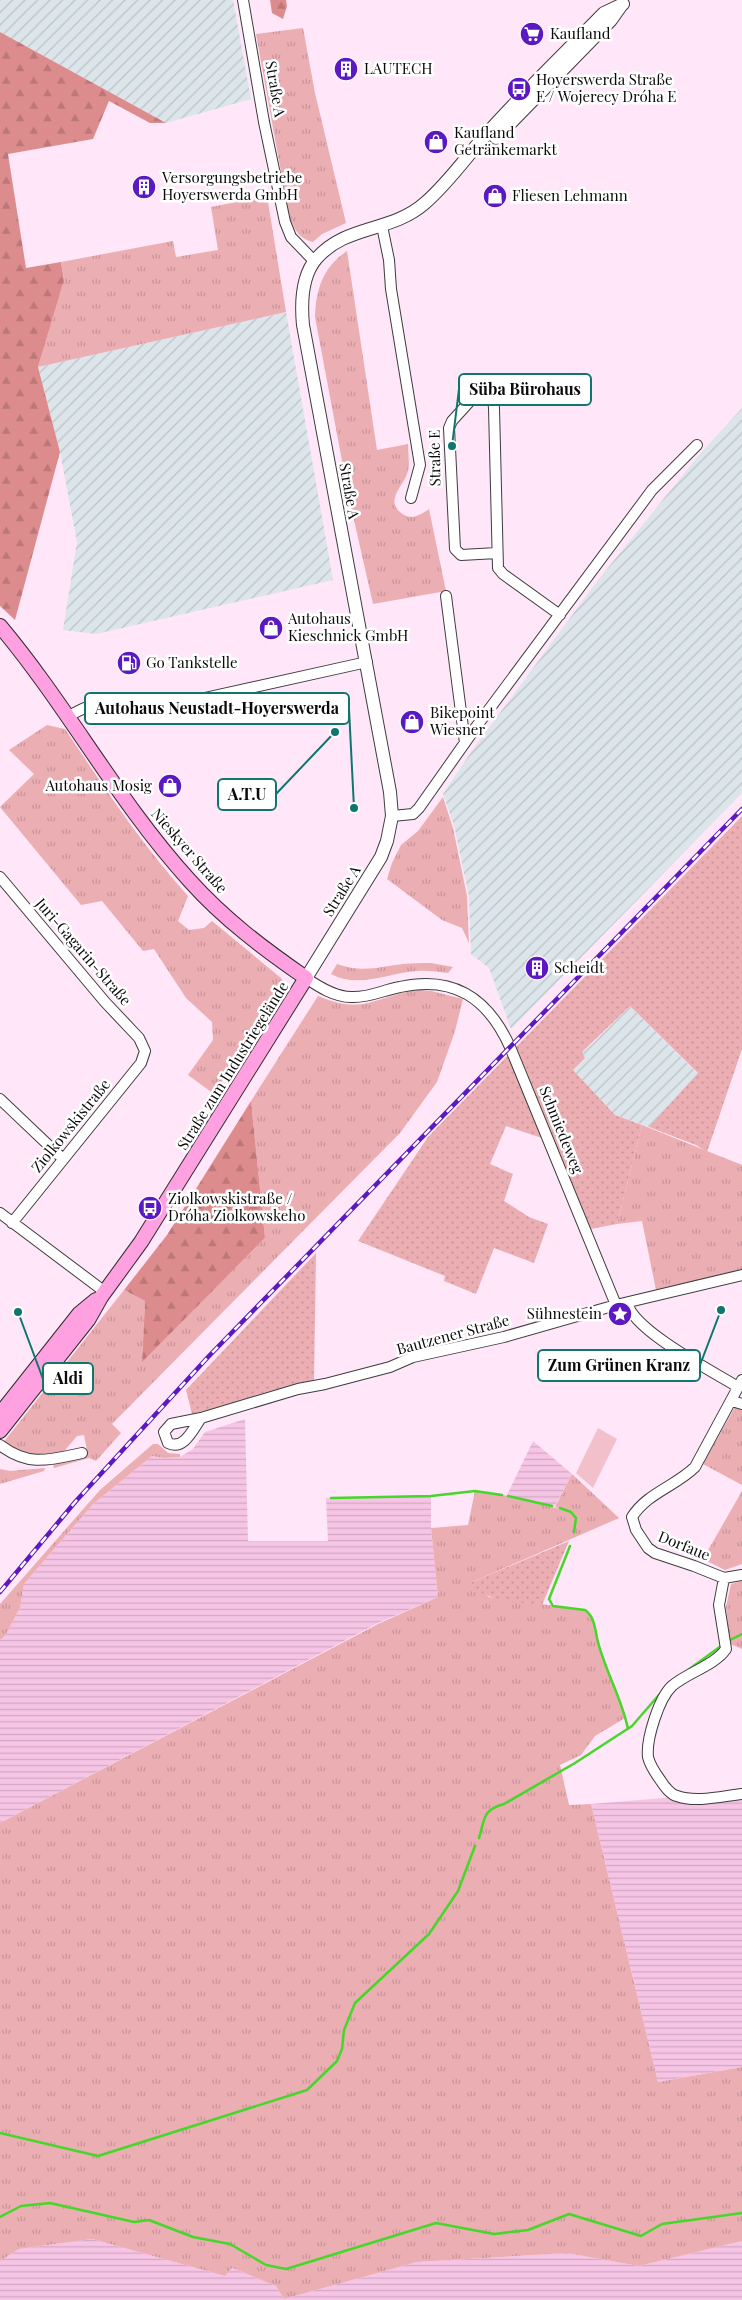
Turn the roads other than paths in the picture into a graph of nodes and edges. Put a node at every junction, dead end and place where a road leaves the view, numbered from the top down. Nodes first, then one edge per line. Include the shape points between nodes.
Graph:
1 (243, 0) edge
2 (625, 2) edge
3 (382, 226) junction
4 (314, 261) junction
5 (696, 445) dead end
6 (411, 498) dead end
7 (497, 553) junction
8 (446, 596) dead end
9 (560, 615) junction
10 (0, 626) edge
11 (367, 662) junction
12 (69, 716) junction
13 (464, 743) junction
14 (392, 816) junction
15 (0, 877) edge
16 (306, 978) junction
17 (452, 987) joint
18 (144, 1045) joint
19 (0, 1099) edge
20 (63, 1159) junction
21 (0, 1213) edge
22 (12, 1223) junction
23 (742, 1275) edge
24 (103, 1294) junction
25 (627, 1303) junction
26 (616, 1305) junction
27 (740, 1384) edge
28 (737, 1403) edge
29 (0, 1414) edge
30 (201, 1418) dead end
31 (0, 1431) edge
32 (0, 1445) edge
33 (82, 1453) dead end
34 (742, 1575) edge
35 (724, 1578) junction
36 (742, 1794) edge

1 - 4 street, Straße A via 285,222 291,237
2 - 3 street via 490,144 424,204 407,216
3 - 4 street via 347,235
3 - 6 street, Straße E via 390,260 420,465
4 - 11 street, Straße A via 301,303 303,325 345,560
5 - 9 street via 652,490
7 - 7 street, Straße E via 494,408 489,388 482,389 449,428 454,549 461,555
7 - 9 street, Straße E via 498,568 503,574
8 - 13 street
9 - 13 street
10 - 12 main road, Nieskyer Straße
11 - 12 street via 133,714 113,706 95,704
11 - 14 street, Straße A
12 - 16 main road, Nieskyer Straße via 142,822 190,882 243,932
13 - 14 street via 419,808 412,814
14 - 16 street, Straße A via 381,857
15 - 18 street, Juri-Gagarin-Straße
16 - 17 street, Straße zum Industriegelände via 336,994 350,997 372,996 411,985
16 - 24 main road, Straße zum Industriegelände via 160,1214
17 - 26 street, Schmiedeweg via 485,1006 505,1036
18 - 20 street, Ziolkowskistraße via 140,1063
19 - 20 street
20 - 22 street, Ziolkowskistraße
21 - 22 street
22 - 24 street
23 - 25 street, Bautzener Straße
24 - 29 main road, Straße zum Industriegelände via 79,1314
24 - 31 main road, Straße zum Industriegelände via 67,1348
25 - 26 street, Bautzener Straße
25 - 27 street via 629,1311 645,1328
26 - 30 street, Bautzener Straße via 558,1323 413,1357 381,1369 298,1389
27 - 28 street
28 - 35 street, Dorfaue via 687,1475 654,1495 632,1517 636,1530 655,1553
32 - 33 street via 20,1457 34,1460
34 - 35 street, Dorfaue
35 - 36 street via 719,1605 726,1650 667,1692 653,1722 648,1758 663,1785 676,1796 694,1798

